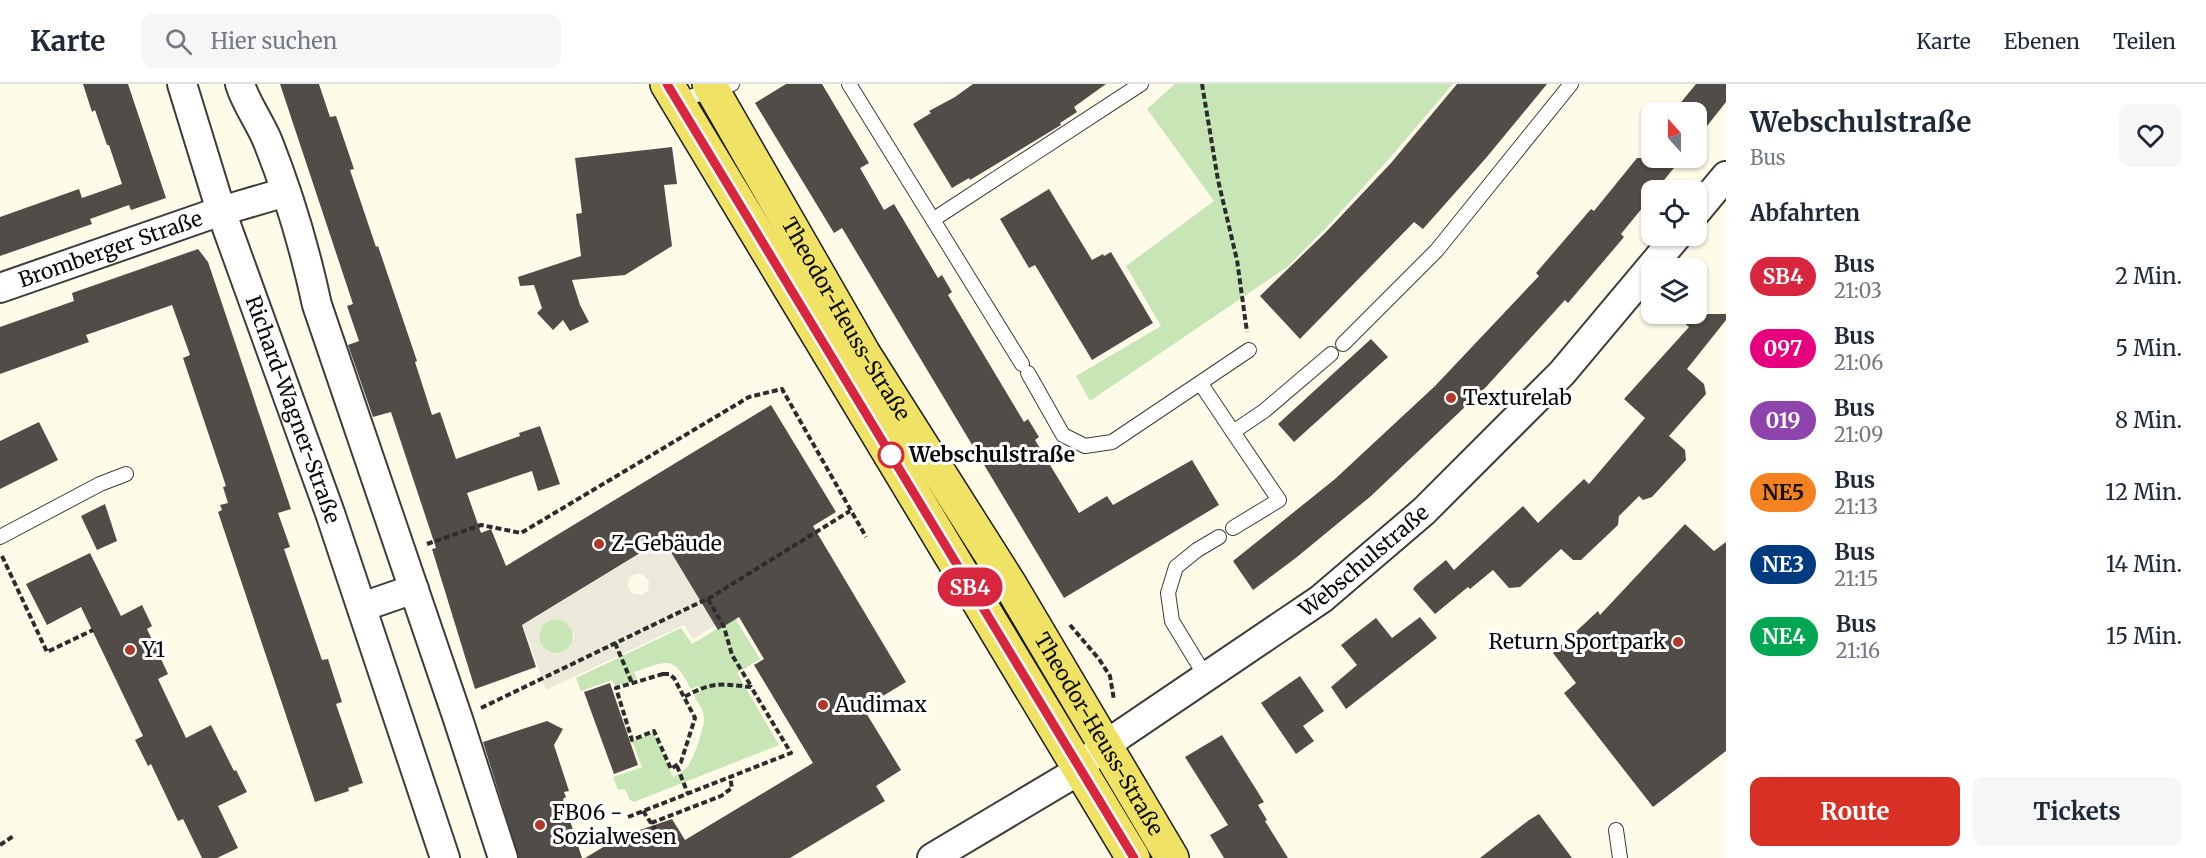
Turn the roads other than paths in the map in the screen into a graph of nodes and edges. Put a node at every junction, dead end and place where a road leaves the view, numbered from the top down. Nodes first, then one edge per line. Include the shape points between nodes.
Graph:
1 (182, 84) edge
2 (240, 84) edge
3 (849, 84) edge
4 (1141, 84) edge
5 (1571, 84) edge
6 (699, 88) edge
7 (1726, 176) edge
8 (286, 192) junction
9 (1707, 199) edge
10 (221, 211) junction
11 (934, 219) junction
12 (1669, 246) edge
13 (0, 288) edge
14 (1343, 344) dead end
15 (1249, 350) road end
16 (1331, 354) dead end
17 (1201, 384) junction
18 (1233, 432) junction
19 (126, 474) dead end
20 (1233, 528) dead end
21 (0, 537) edge
22 (1219, 537) dead end
23 (414, 589) junction
24 (362, 607) junction
25 (1206, 677) junction
26 (1105, 746) junction
27 (1073, 772) junction
28 (1616, 830) dead end
29 (445, 858) edge
30 (503, 858) edge
31 (932, 858) edge
32 (1134, 858) edge
33 (1172, 858) edge
34 (1620, 858) edge

1 - 10 street, Richard-Wagner-Straße
2 - 8 street via 267,139
3 - 11 lane
4 - 11 lane
5 - 14 lane via 1437,250
6 - 26 main road, Theodor-Heuss-Straße via 1009,583
6 - 27 main road, Theodor-Heuss-Straße
7 - 9 street
8 - 10 street
8 - 23 street via 317,305
10 - 13 street, Bromberger Straße
10 - 24 street, Richard-Wagner-Straße
11 - 17 lane via 1063,435 1085,446 1112,442
12 - 25 street, Webschulstraße via 1562,374 1424,511 1321,599
15 - 17 lane
16 - 18 lane
17 - 18 lane
18 - 20 lane via 1279,500
19 - 21 lane
22 - 25 lane via 1176,567 1168,593 1172,621
23 - 24 street
23 - 30 street
24 - 29 street, Richard-Wagner-Straße
25 - 26 street, Webschulstraße
26 - 27 street, Webschulstraße
26 - 33 main road, Theodor-Heuss-Straße
27 - 31 street, Webschulstraße
27 - 32 main road, Theodor-Heuss-Straße
28 - 34 lane

